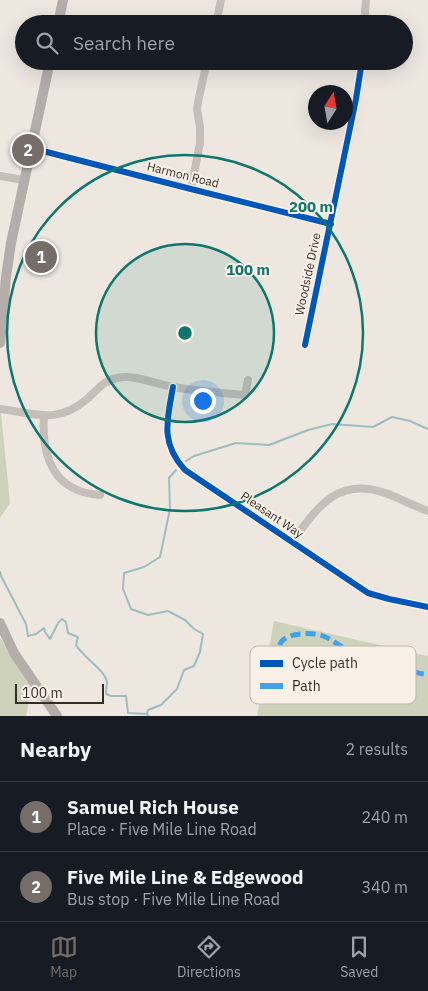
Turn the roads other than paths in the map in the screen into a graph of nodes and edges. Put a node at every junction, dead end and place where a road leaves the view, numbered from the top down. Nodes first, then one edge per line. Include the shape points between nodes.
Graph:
1 (221, 0) edge
2 (366, 0) edge
3 (60, 1) edge
4 (59, 15) edge
5 (218, 15) edge
6 (365, 15) edge
7 (48, 70) edge
8 (205, 70) edge
9 (361, 70) edge
10 (31, 148) junction
11 (0, 176) edge
12 (24, 180) junction
13 (191, 189) junction
14 (331, 224) junction
15 (0, 343) edge
16 (305, 345) dead end
17 (248, 380) dead end
18 (173, 387) junction
19 (0, 409) edge
20 (44, 416) junction
21 (100, 495) dead end
22 (428, 511) edge
23 (292, 542) junction
24 (428, 607) edge
25 (0, 624) edge
26 (57, 716) edge

1 - 5 street
2 - 6 street
3 - 4 main road
7 - 10 main road
8 - 13 street via 197,110 200,142
9 - 14 street, Woodside Drive
10 - 12 main road
10 - 13 street, Harmon Road
11 - 12 street
12 - 15 main road via 10,244
13 - 14 street, Harmon Road
14 - 16 street, Woodside Drive
17 - 18 street via 245,395
18 - 20 street via 132,378 113,378 72,409
18 - 23 street, Pleasant Way via 167,431 170,447 179,463
19 - 20 street
20 - 21 street via 43,436 51,466 72,488
22 - 23 street, Pleasant Way via 375,490 347,490 321,504
23 - 24 street, Pleasant Way via 368,593
25 - 26 main road via 14,653

